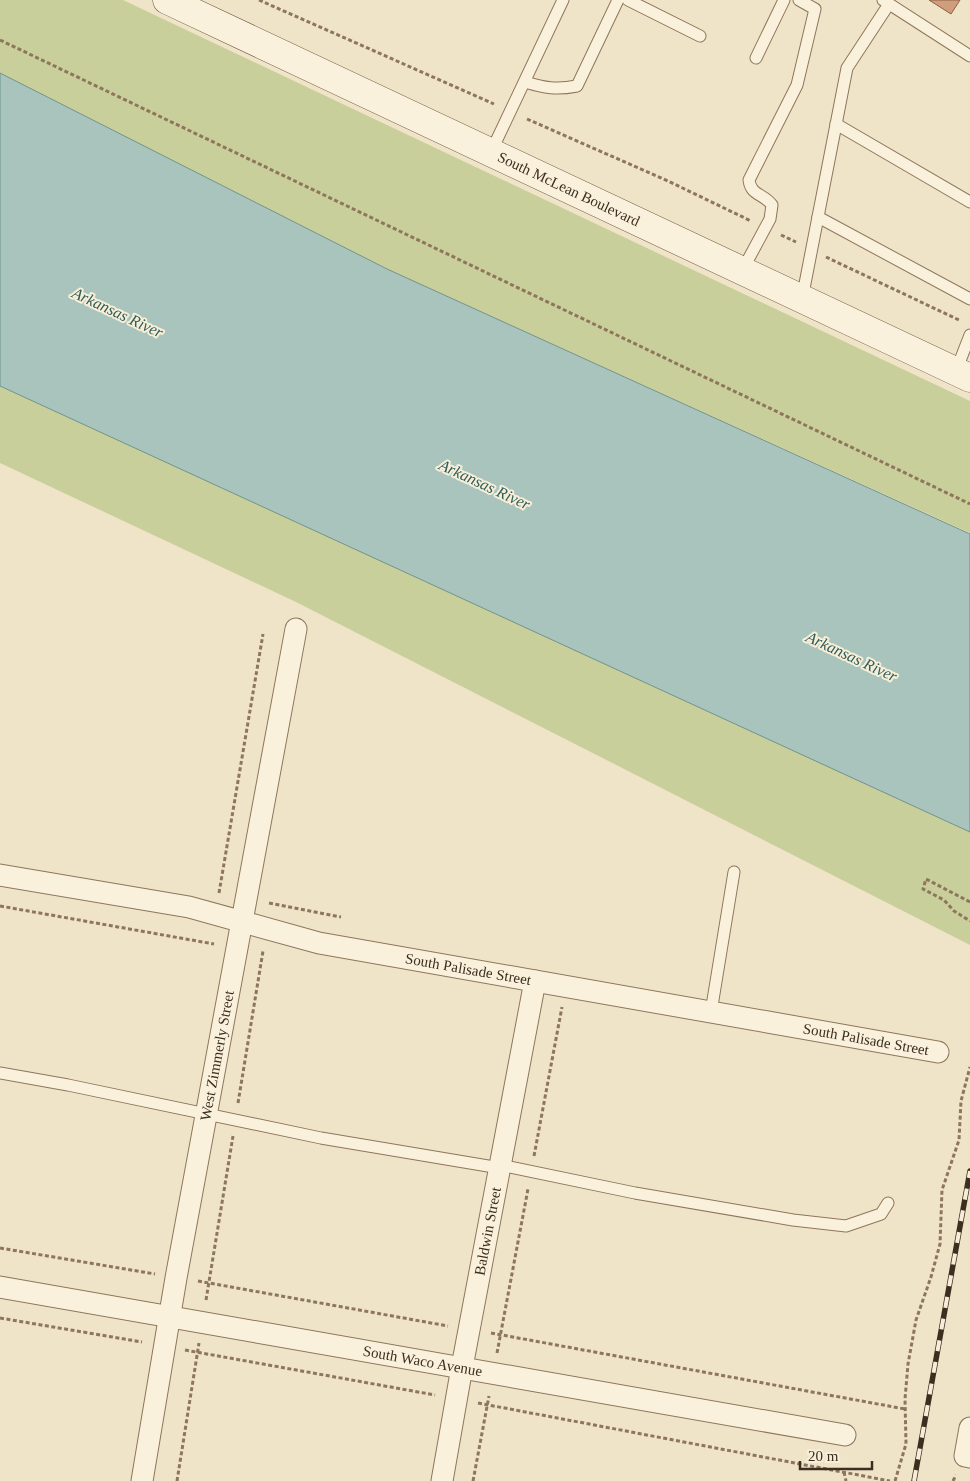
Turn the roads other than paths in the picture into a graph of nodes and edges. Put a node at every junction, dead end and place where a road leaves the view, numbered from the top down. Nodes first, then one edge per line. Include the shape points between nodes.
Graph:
1 (166, 0) edge
2 (563, 0) edge
3 (618, 0) edge
4 (628, 0) edge
5 (784, 0) edge
6 (799, 0) edge
7 (886, 2) edge
8 (700, 36) dead end
9 (970, 56) edge
10 (756, 58) dead end
11 (525, 82) junction
12 (836, 124) junction
13 (491, 152) junction
14 (970, 202) edge
15 (818, 217) junction
16 (742, 271) junction
17 (802, 299) junction
18 (970, 299) edge
19 (970, 335) edge
20 (963, 374) edge
21 (296, 629) dead end
22 (734, 872) dead end
23 (0, 875) edge
24 (240, 922) junction
25 (535, 981) junction
26 (711, 1012) junction
27 (938, 1052) dead end
28 (0, 1073) edge
29 (206, 1114) junction
30 (500, 1166) junction
31 (888, 1203) dead end
32 (0, 1287) edge
33 (169, 1316) junction
34 (462, 1367) junction
35 (970, 1428) edge
36 (844, 1435) dead end
37 (967, 1456) edge
38 (142, 1481) edge
39 (442, 1481) edge

1 - 13 main road, South McLean Boulevard
2 - 11 lane
3 - 11 lane via 577,86 547,89
4 - 8 lane
5 - 10 lane
6 - 16 lane via 815,9 797,85 749,180 750,188 772,205 770,218
7 - 9 lane
7 - 12 lane via 847,68
11 - 13 lane
12 - 14 lane
12 - 15 lane
13 - 16 main road, South McLean Boulevard
15 - 17 lane
15 - 18 lane
16 - 17 main road, South McLean Boulevard
17 - 20 main road, South McLean Boulevard
19 - 20 lane
21 - 24 street, West Zimmerly Street
22 - 26 lane
23 - 24 street, South Palisade Street via 189,907
24 - 25 street, South Palisade Street via 319,943
24 - 29 street, West Zimmerly Street
25 - 26 street, South Palisade Street
25 - 30 street, Baldwin Street
26 - 27 street, South Palisade Street
28 - 29 lane
29 - 30 lane via 321,1138
29 - 33 street, West Zimmerly Street
30 - 31 lane via 635,1193 846,1226 881,1214
30 - 34 street, Baldwin Street
32 - 33 street, South Waco Avenue
33 - 34 street, South Waco Avenue
33 - 38 street, West Zimmerly Street
34 - 36 street, South Waco Avenue
34 - 39 street, Baldwin Street
35 - 37 street

